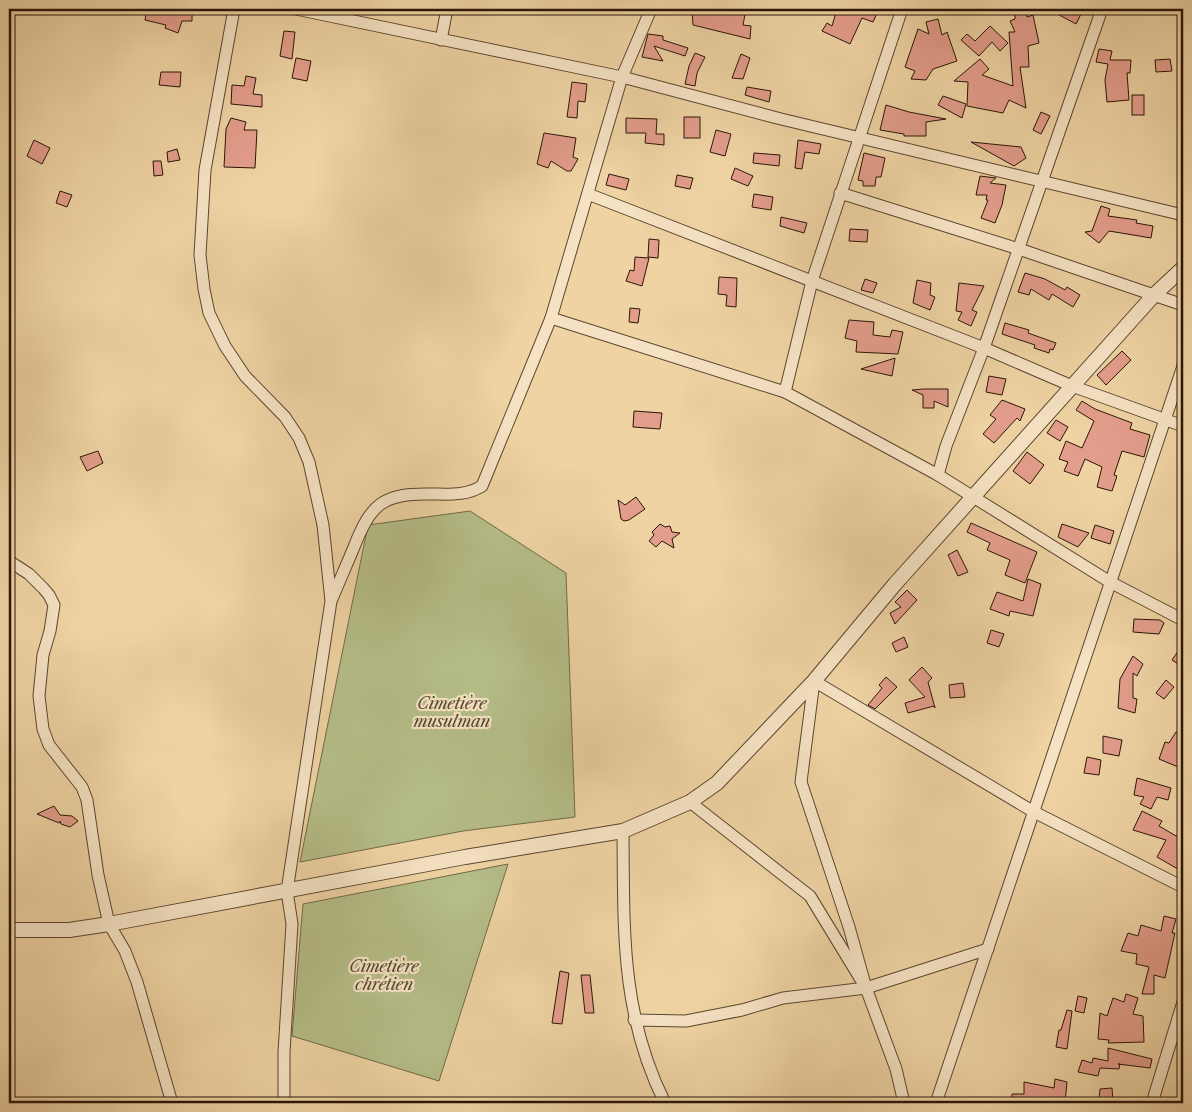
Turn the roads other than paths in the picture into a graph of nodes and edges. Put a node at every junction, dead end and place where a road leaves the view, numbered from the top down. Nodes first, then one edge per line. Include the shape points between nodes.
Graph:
1 (234, 9) edge
2 (296, 9) edge
3 (446, 9) edge
4 (651, 9) edge
5 (902, 9) edge
6 (1102, 9) edge
7 (441, 40) junction
8 (622, 78) junction
9 (860, 137) junction
10 (1044, 180) junction
11 (840, 193) junction
12 (588, 194) junction
13 (1183, 215) edge
14 (1019, 249) junction
15 (1183, 268) edge
16 (812, 281) junction
17 (1154, 295) junction
18 (1183, 305) edge
19 (551, 318) junction
20 (984, 348) junction
21 (1183, 366) edge
22 (1072, 386) junction
23 (785, 392) junction
24 (1165, 419) junction
25 (1183, 426) edge
26 (938, 475) junction
27 (972, 497) junction
28 (9, 561) edge
29 (1110, 582) junction
30 (331, 601) junction
31 (1183, 620) edge
32 (814, 681) junction
33 (690, 802) junction
34 (1034, 812) junction
35 (623, 831) junction
36 (1183, 887) edge
37 (287, 891) junction
38 (110, 924) junction
39 (9, 930) edge
40 (988, 949) junction
41 (866, 988) junction
42 (1183, 1002) edge
43 (634, 1020) junction
44 (172, 1103) edge
45 (284, 1103) edge
46 (665, 1103) edge
47 (904, 1103) edge
48 (936, 1103) edge
49 (1152, 1103) edge

1 - 30 street via 205,170 200,255 204,289 209,313 225,346 245,376 285,417 306,454 323,524
2 - 7 street
3 - 7 street
4 - 8 street
5 - 9 street
6 - 10 street
7 - 8 street
8 - 9 street
8 - 12 street
9 - 10 street
9 - 11 street
10 - 13 street
10 - 14 street
11 - 14 street
11 - 16 street
12 - 16 street
12 - 19 street
14 - 17 street
14 - 20 street
15 - 17 street
16 - 20 street
16 - 23 street
17 - 18 street
17 - 22 street
19 - 23 street
19 - 30 street via 482,486 460,494 409,493 378,505 361,526
20 - 22 street
20 - 26 street
21 - 24 street
22 - 24 street
22 - 27 street
23 - 26 street
24 - 25 street
24 - 29 street
26 - 27 street
27 - 29 street
27 - 32 street
28 - 38 street via 29,574 54,605 43,655 39,696 43,729 49,745 82,787 87,800 98,875
29 - 31 street
29 - 34 street
30 - 37 street
32 - 33 street via 717,783
32 - 34 street
32 - 41 street via 801,782
33 - 35 street
33 - 41 street via 810,896
34 - 36 street
34 - 40 street
35 - 37 street
35 - 43 street via 625,959
37 - 38 street
37 - 45 street via 292,924
38 - 39 street via 69,930
38 - 44 street via 137,982
40 - 41 street
40 - 48 street
41 - 43 street via 783,998 686,1021
41 - 47 street via 896,1069
42 - 49 street
43 - 46 street via 651,1076

